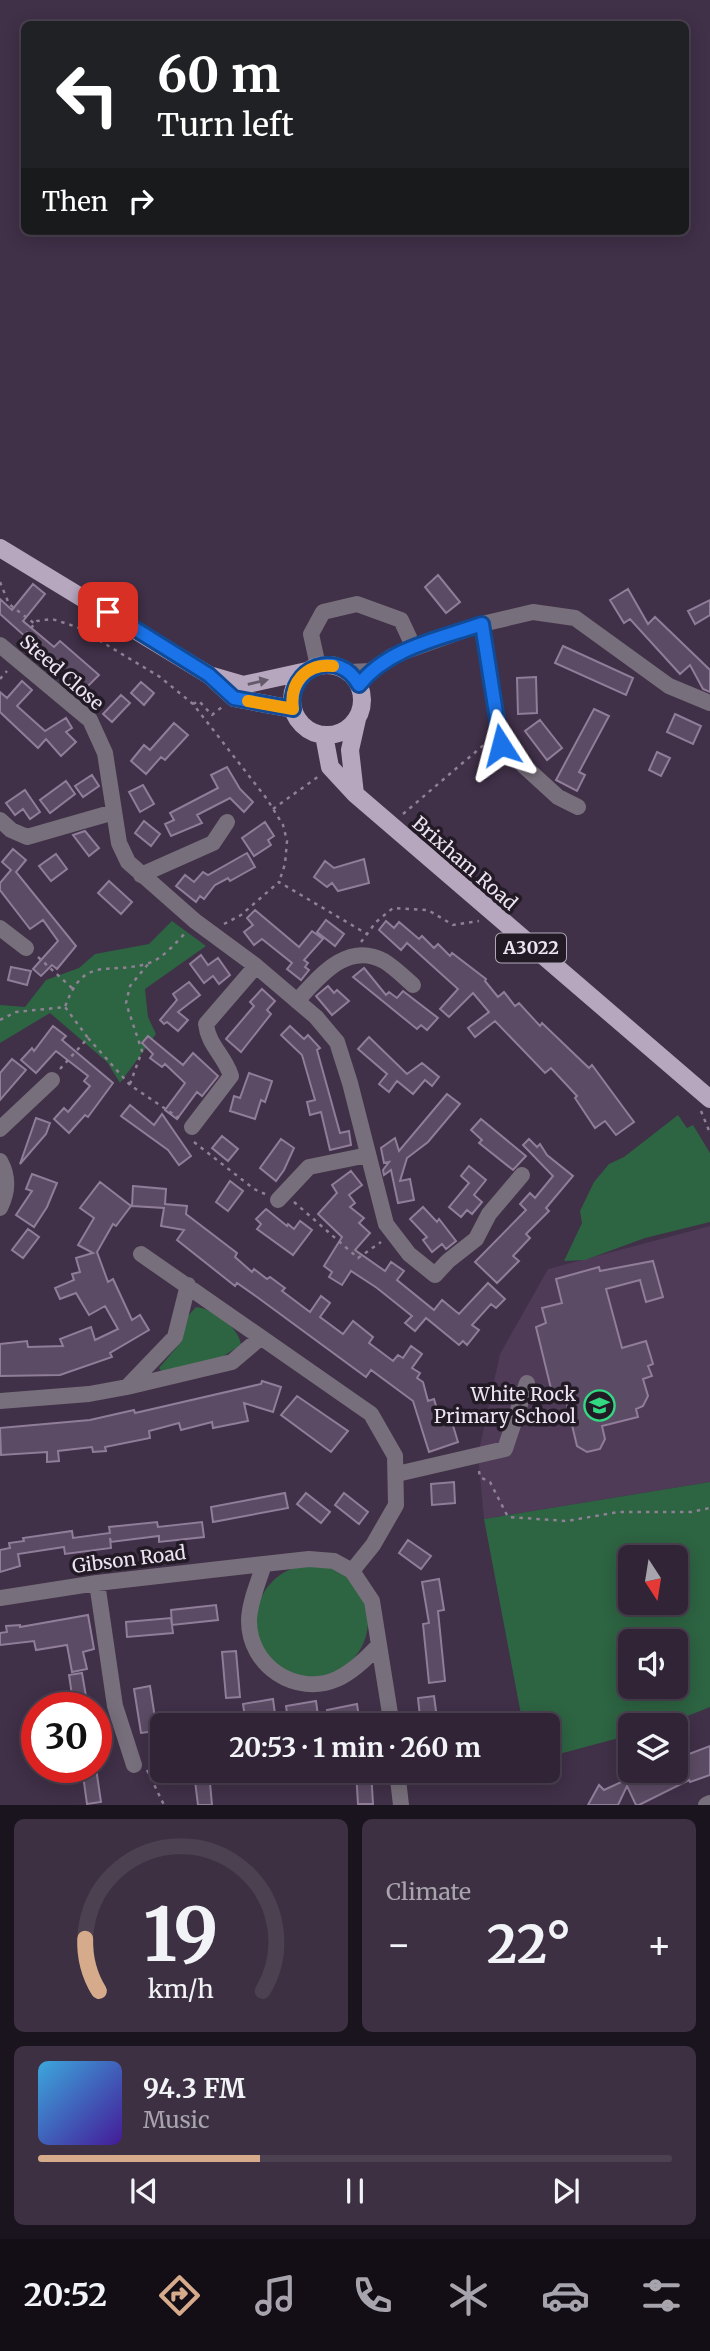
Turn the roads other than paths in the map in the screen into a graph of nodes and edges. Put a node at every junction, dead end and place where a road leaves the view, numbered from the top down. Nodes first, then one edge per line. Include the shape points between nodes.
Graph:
1 (0, 548) edge
2 (482, 624) junction
3 (0, 645) edge
4 (414, 648) junction
5 (313, 668) junction
6 (209, 675) junction
7 (359, 676) junction
8 (710, 703) edge
9 (293, 709) junction
10 (357, 719) junction
11 (324, 735) junction
12 (355, 794) junction
13 (578, 807) dead end
14 (114, 812) junction
15 (0, 820) edge
16 (227, 822) dead end
17 (141, 875) junction
18 (0, 928) edge
19 (26, 948) road end
20 (256, 966) junction
21 (413, 985) dead end
22 (298, 1001) junction
23 (51, 1080) road end
24 (705, 1104) edge
25 (192, 1127) road end
26 (0, 1129) edge
27 (368, 1155) junction
28 (0, 1161) edge
29 (522, 1175) dead end
30 (278, 1200) dead end
31 (0, 1208) edge
32 (141, 1254) dead end
33 (188, 1285) junction
34 (260, 1338) junction
35 (527, 1383) dead end
36 (127, 1387) junction
37 (0, 1401) edge
38 (397, 1474) junction
39 (264, 1564) junction
40 (352, 1571) junction
41 (97, 1583) junction
42 (0, 1598) edge
43 (379, 1645) junction
44 (389, 1713) edge
45 (134, 1765) road end
46 (398, 1783) edge
47 (401, 1805) edge

1 - 6 main road
2 - 4 street
2 - 8 street via 533,612 575,618 669,686
2 - 13 street via 501,745 558,797
3 - 14 street, Steed Close via 90,720 105,753
4 - 5 street via 401,620 357,604 323,612 312,634
4 - 7 street
6 -> 5 main road via 243,685
5 - 7 main road via 336,666
5 - 9 main road via 296,683
6 - 9 main road via 234,698
7 - 10 main road via 362,702
9 - 11 main road via 304,727
10 - 11 main road via 339,733
10 - 12 main road via 350,750
11 - 12 main road, Brixham Road / A3022 via 331,766
12 - 24 main road, Brixham Road / A3022
14 - 15 street via 27,837
14 - 17 street, Steed Close via 119,843
16 - 17 street via 212,843
17 - 20 street, Steed Close
18 - 19 street
20 - 22 street, Steed Close
20 - 25 street via 206,1024 207,1038 231,1076
21 - 22 street via 386,962 372,956 349,957 327,969
22 - 27 street, Steed Close via 337,1042
23 - 26 street
27 - 29 street, Steed Close via 392,1234 436,1275 476,1239 489,1214
27 - 30 street via 309,1167
28 - 31 street via 8,1193
32 - 33 street
33 - 34 street
33 - 36 street via 175,1337
34 - 36 street via 232,1362
34 - 38 street via 371,1414 395,1456
35 - 38 street via 505,1449
36 - 37 street
38 - 40 street via 396,1505
39 - 40 street, Gibson Road via 322,1560
39 - 41 street, Gibson Road
39 - 43 street via 249,1620 253,1642 276,1674 295,1682 337,1679
40 - 43 street via 372,1601
41 - 42 street, Gibson Road
41 - 45 street via 115,1706
43 - 44 street
46 - 47 street

